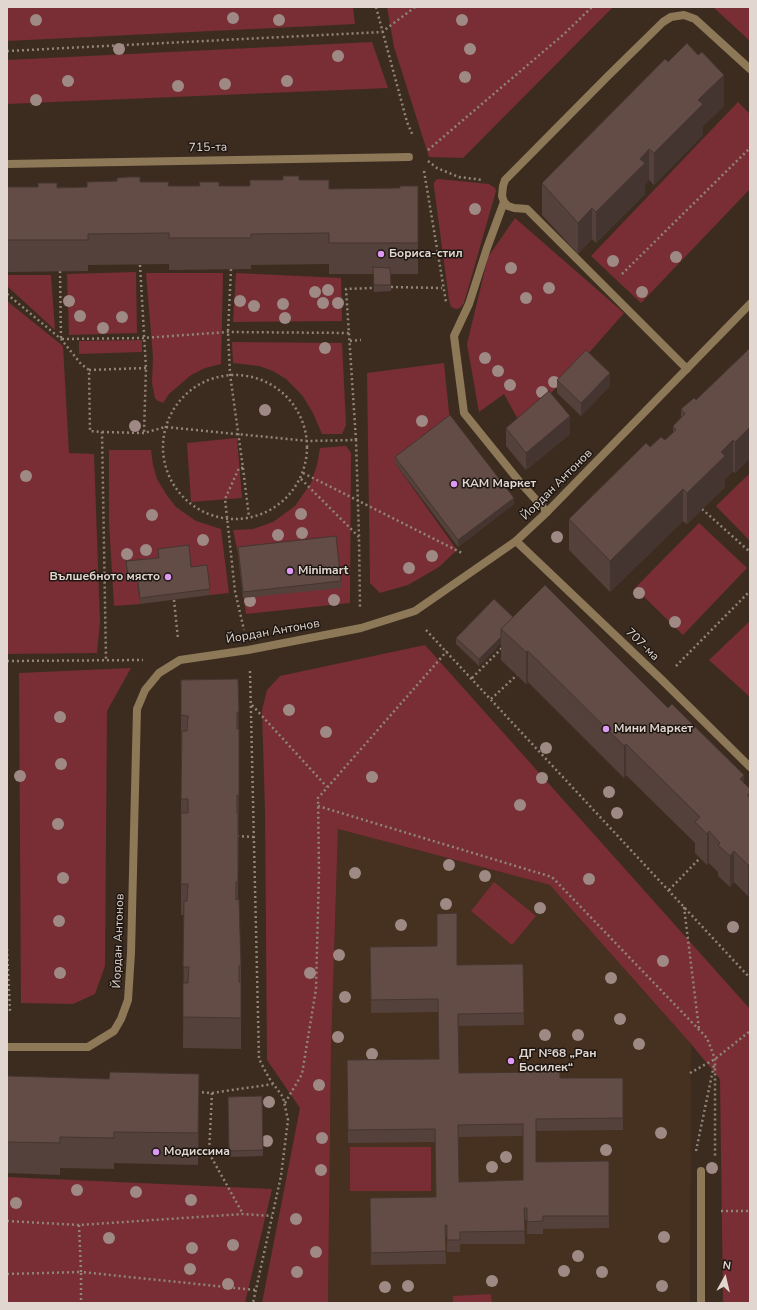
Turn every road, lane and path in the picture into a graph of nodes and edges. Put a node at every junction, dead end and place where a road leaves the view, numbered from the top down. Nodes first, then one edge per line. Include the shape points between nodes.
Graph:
1 (376, 7) edge
2 (415, 7) edge
3 (592, 7) edge
4 (382, 32) junction
5 (7, 51) edge
6 (750, 69) edge
7 (416, 143) dead end
8 (750, 148) edge
9 (427, 151) dead end
10 (409, 157) dead end
11 (427, 160) dead end
12 (7, 164) edge
13 (422, 164) dead end
14 (505, 180) junction
15 (504, 202) junction
16 (140, 265) edge
17 (231, 270) edge
18 (60, 271) edge
19 (391, 287) edge
20 (374, 288) edge
21 (442, 288) junction
22 (607, 289) junction
23 (7, 294) edge
24 (750, 304) edge
25 (228, 332) junction
26 (349, 333) junction
27 (454, 336) junction
28 (143, 338) junction
29 (61, 339) junction
30 (361, 340) dead end
31 (350, 341) junction
32 (146, 368) junction
33 (687, 369) junction
34 (89, 370) junction
35 (230, 374) junction
36 (165, 427) junction
37 (102, 432) junction
38 (144, 434) junction
39 (239, 435) junction
40 (356, 440) junction
41 (308, 441) junction
42 (243, 468) junction
43 (303, 473) junction
44 (301, 478) junction
45 (358, 500) junction
46 (702, 509) edge
47 (547, 512) junction
48 (249, 517) junction
49 (227, 518) junction
50 (359, 537) junction
51 (516, 541) junction
52 (750, 552) edge
53 (462, 553) dead end
54 (750, 591) edge
55 (174, 600) edge
56 (360, 609) dead end
57 (426, 630) dead end
58 (178, 641) dead end
59 (505, 646) edge
60 (248, 650) junction
61 (447, 651) junction
62 (106, 660) junction
63 (180, 660) junction
64 (7, 661) edge
65 (250, 671) dead end
66 (517, 675) edge
67 (472, 678) junction
68 (662, 680) junction
69 (491, 699) junction
70 (252, 705) junction
71 (750, 767) edge
72 (327, 787) junction
73 (318, 806) junction
74 (237, 836) edge
75 (254, 837) junction
76 (700, 858) edge
77 (669, 890) junction
78 (684, 907) junction
79 (7, 949) edge
80 (750, 978) edge
81 (10, 1011) dead end
82 (699, 1030) junction
83 (750, 1031) edge
84 (7, 1047) edge
85 (715, 1059) junction
86 (690, 1073) dead end
87 (273, 1084) junction
88 (196, 1092) edge
89 (212, 1093) junction
90 (284, 1104) junction
91 (715, 1132) dead end
92 (695, 1156) dead end
93 (701, 1171) dead end
94 (715, 1211) dead end
95 (750, 1211) edge
96 (243, 1214) junction
97 (272, 1216) junction
98 (7, 1221) edge
99 (78, 1225) junction
100 (81, 1272) junction
101 (7, 1274) edge
102 (255, 1290) junction
103 (82, 1303) edge
104 (253, 1303) edge
105 (701, 1303) edge

1 - 4 path
2 - 4 path
3 - 9 path
4 - 5 path
4 - 7 path via 407,122
6 - 14 street via 695,19 684,15 671,17 663,22
8 - 22 path
10 - 12 street, 715-та
11 - 14 path via 437,168 459,177
13 - 21 path
14 - 15 street via 502,196
15 - 22 street via 514,208 526,209
15 - 27 street via 470,304
16 - 28 path
17 - 25 path
18 - 29 path
19 - 21 path
20 - 26 path via 346,289
21 - 27 path
22 - 33 street
23 - 29 path
24 - 33 street, Йордан Антонов
25 - 26 path
25 - 28 path
25 - 35 path
26 - 31 path
27 - 47 street via 464,413
28 - 29 path
28 - 32 path
29 - 34 path
30 - 31 path
31 - 40 path
32 - 34 path
32 - 38 path
33 - 47 street, Йордан Антонов
34 - 37 path via 90,430
35 - 36 path via 197,385 179,402
35 - 39 path
35 - 41 path via 256,377 279,388 293,402 302,418
36 - 38 path
36 - 39 path
36 - 49 path via 162,449 168,475 175,488 184,499 201,511
37 - 38 path
37 - 62 path
39 - 41 path
39 - 42 path
40 - 41 path
40 - 45 path
41 - 43 path
42 - 48 path
42 - 49 path via 240,468 225,499
43 - 44 path
43 - 45 path
44 - 48 path via 287,498 268,512
44 - 50 path
45 - 50 path
45 - 53 path
46 - 52 path
47 - 51 street, Йордан Антонов
48 - 49 path
49 - 60 path via 235,591
50 - 56 path
51 - 60 street, Йордан Антонов via 415,611 361,628
51 - 68 street, 707-ма
54 - 68 path
55 - 58 path
57 - 61 path
59 - 67 path
60 - 63 street, Йордан Антонов
61 - 67 path
61 - 72 path
62 - 63 path
62 - 64 path
63 - 84 street, Йордан Антонов via 162,670 154,678 137,709 131,953 128,1000 121,1019 114,1031 88,1047
65 - 70 path
66 - 69 path
67 - 69 path
68 - 71 street, 707-ма
69 - 77 path
70 - 72 path
70 - 75 path
72 - 73 path via 318,798
73 - 82 path via 552,877
73 - 90 path via 316,989 302,1074
74 - 75 path
75 - 87 path via 259,1059
76 - 77 path
77 - 78 path
78 - 80 path
78 - 82 path
79 - 81 path
82 - 85 path via 707,1038
83 - 85 path
85 - 86 path
85 - 91 path
85 - 92 path
87 - 89 path
87 - 90 path via 283,1097
88 - 89 path
89 - 96 path via 209,1153
90 - 97 path via 288,1120 281,1176
93 - 105 street
94 - 95 path
96 - 97 path
96 - 99 path
97 - 102 path
98 - 99 path
99 - 100 path
100 - 101 path
100 - 102 path
100 - 103 path
102 - 104 path

